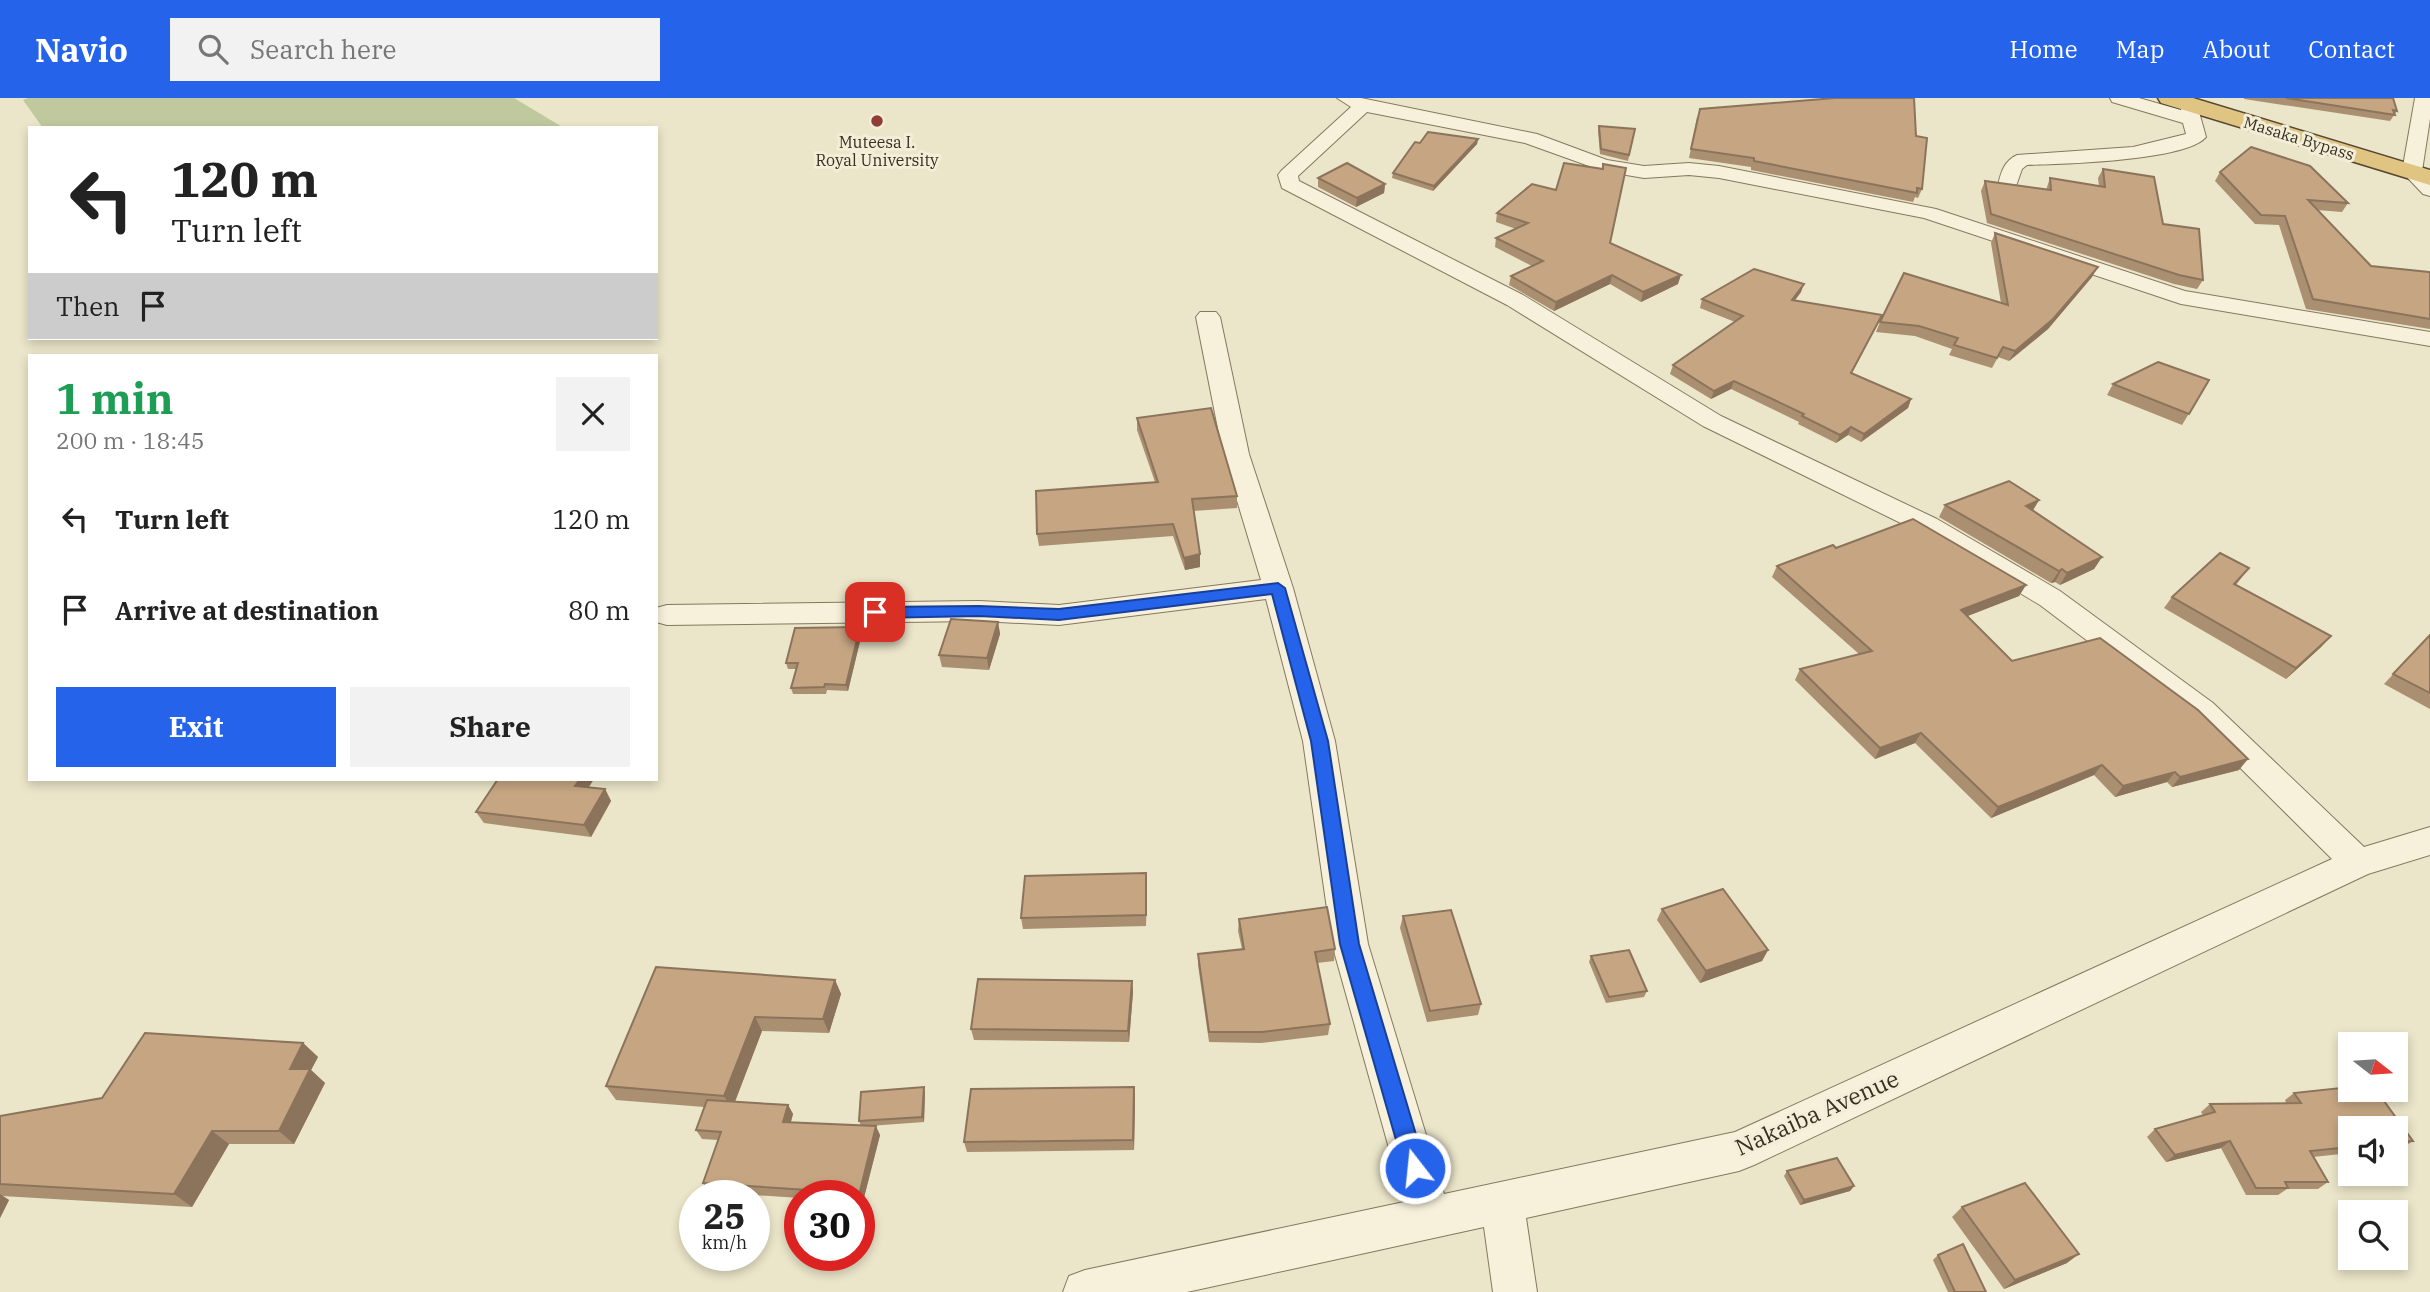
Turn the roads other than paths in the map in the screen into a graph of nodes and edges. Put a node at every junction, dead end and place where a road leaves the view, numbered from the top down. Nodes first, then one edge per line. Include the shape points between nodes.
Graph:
1 (2119, 98) edge
2 (2424, 98) edge
3 (1355, 102) edge
4 (2184, 108) edge
5 (2421, 175) edge
6 (2008, 185) edge
7 (2430, 190) edge
8 (1208, 317) dead end
9 (2430, 339) edge
10 (1278, 588) junction
11 (667, 615) dead end
12 (2430, 841) edge
13 (2358, 863) junction
14 (1502, 1203) junction
15 (1430, 1218) junction
16 (1086, 1292) edge
17 (1515, 1292) edge

1 - 4 street
2 - 5 street
3 - 9 street via 1530,138 1603,165 1644,172 1719,172 1929,213 2181,297
3 - 13 street via 1288,175 1289,184 1515,300 1712,421 1927,525 2050,598 2202,711
4 - 5 highway, Masaka Bypass
4 - 6 street via 2196,137 2103,157 2024,159 2012,167
5 - 7 street
8 - 10 street via 1236,454
10 - 11 street via 1059,615 979,611
10 - 15 street via 1320,741 1350,944
12 - 13 street, Nakaiba Avenue
13 - 14 street, Nakaiba Avenue via 1739,1151
14 - 15 street, Nakaiba Avenue
14 - 17 street
15 - 16 street, Nakaiba Avenue

